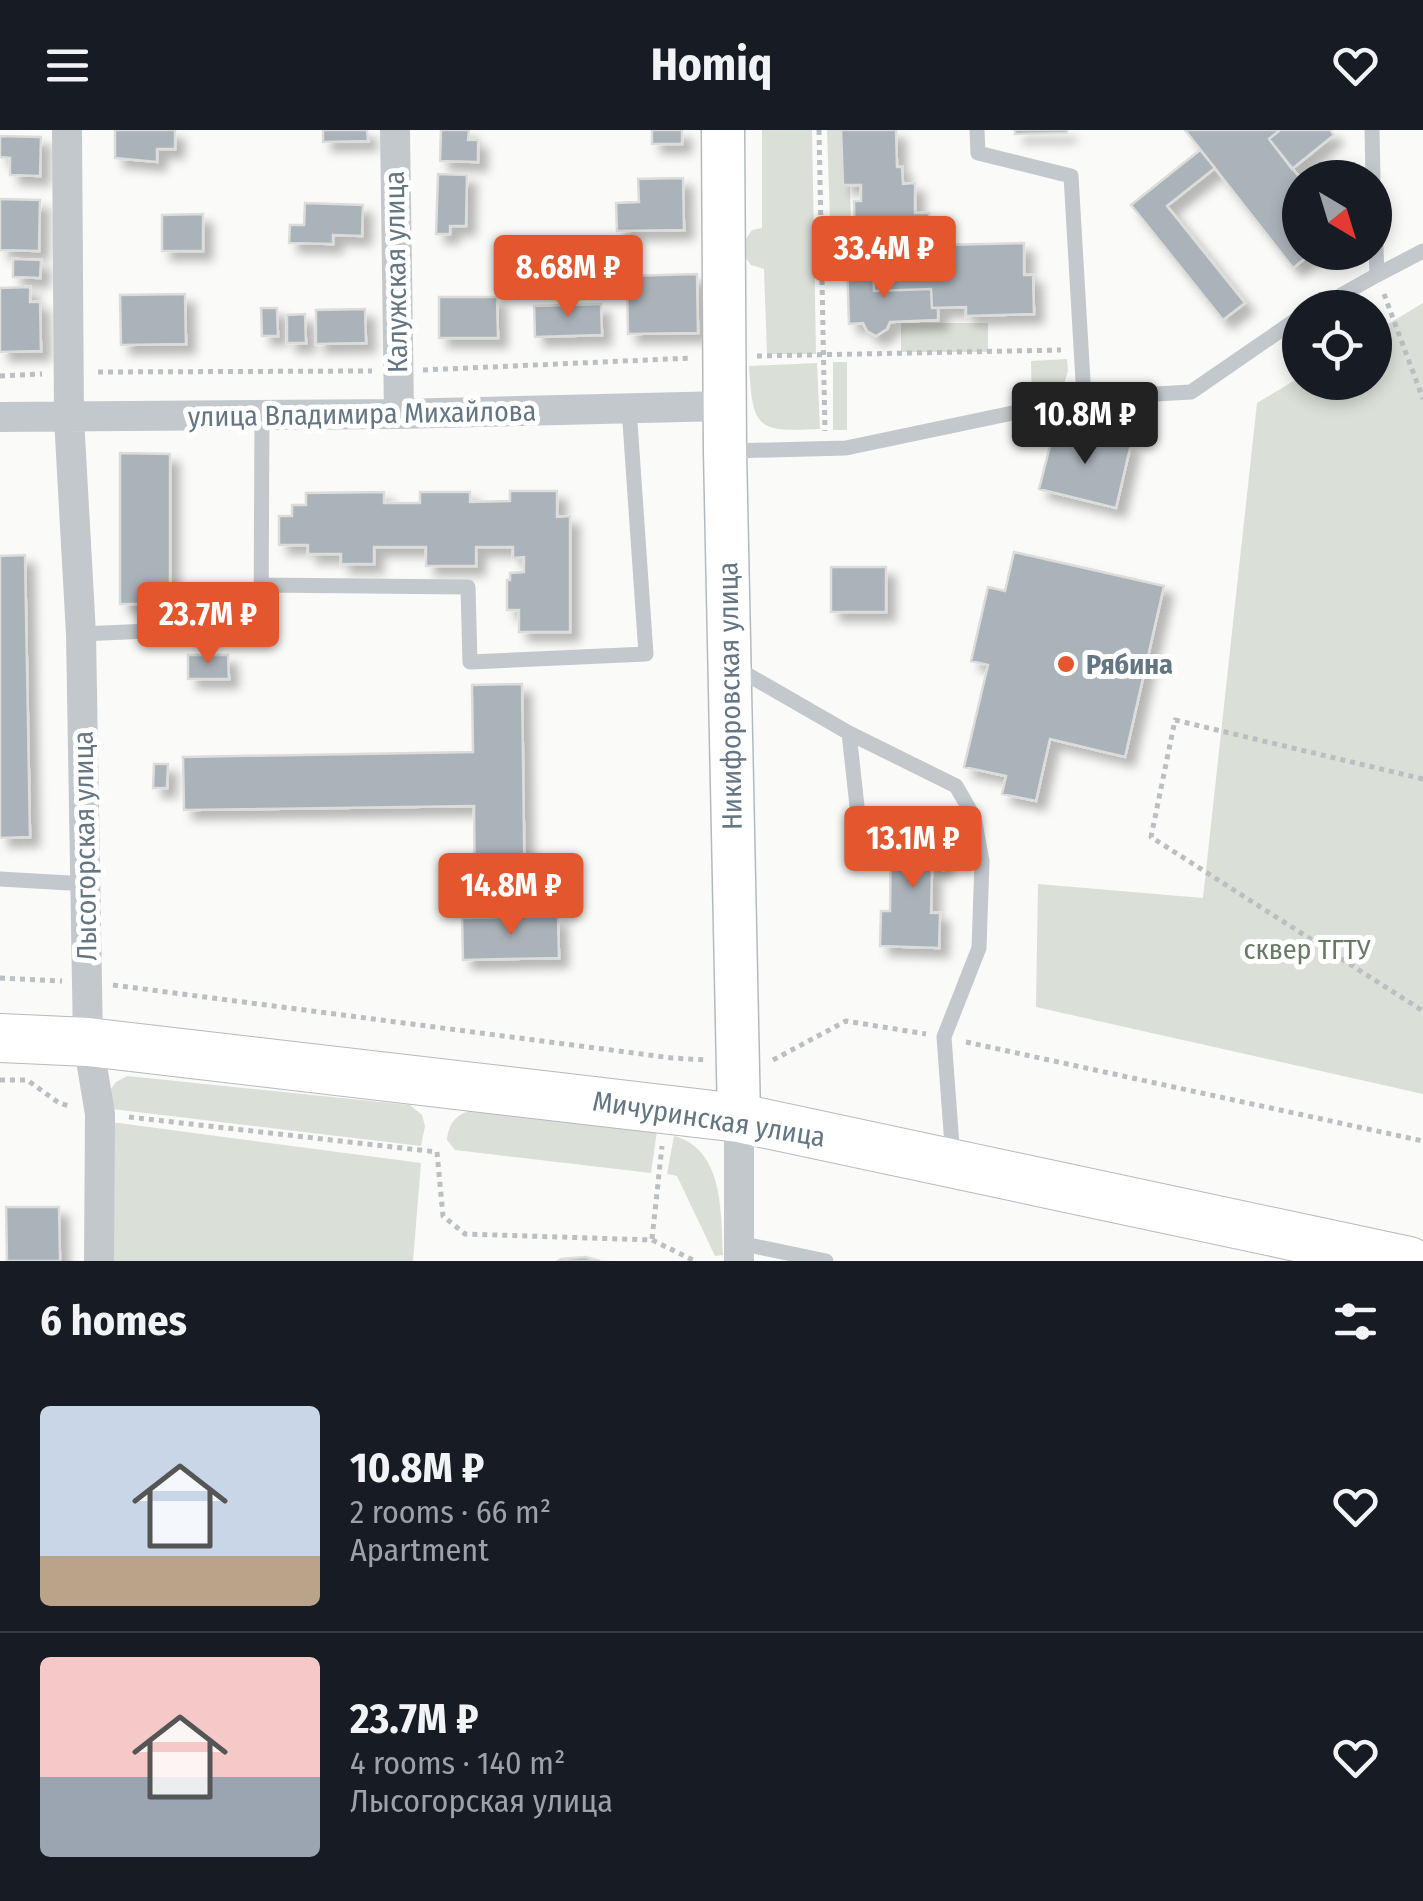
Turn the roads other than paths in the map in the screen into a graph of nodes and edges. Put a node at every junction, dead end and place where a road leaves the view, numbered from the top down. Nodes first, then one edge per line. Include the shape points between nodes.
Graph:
1 (68, 130) edge
2 (395, 130) edge
3 (723, 130) edge
4 (977, 130) edge
5 (1372, 130) edge
6 (1373, 160) edge
7 (1423, 251) edge
8 (1377, 270) edge
9 (1377, 275) junction
10 (1350, 290) edge
11 (1282, 330) edge
12 (1084, 398) junction
13 (725, 406) junction
14 (630, 408) junction
15 (399, 414) junction
16 (262, 416) junction
17 (0, 417) edge
18 (70, 418) junction
19 (725, 451) junction
20 (261, 586) junction
21 (81, 634) junction
22 (729, 664) junction
23 (849, 733) junction
24 (982, 861) junction
25 (0, 879) edge
26 (87, 884) junction
27 (0, 1038) edge
28 (88, 1042) junction
29 (739, 1118) junction
30 (953, 1162) junction
31 (739, 1252) edge
32 (99, 1261) edge
33 (826, 1261) edge
34 (1409, 1261) edge

1 - 18 street, Лысогорская улица
2 - 15 street, Калужская улица
3 - 13 main road, Никифоровская улица
4 - 12 lane via 978,153 1071,176
5 - 6 lane
7 - 9 lane
8 - 9 lane
9 - 10 lane
11 - 12 lane via 1191,392
12 - 19 lane via 846,448
13 - 14 street, улица Владимира Михайлова
13 - 19 main road, Никифоровская улица
14 - 15 street, улица Владимира Михайлова
14 - 20 lane via 646,654 470,662 468,587
15 - 16 street, улица Владимира Михайлова
16 - 18 street, улица Владимира Михайлова
16 - 20 lane
17 - 18 street, улица Владимира Михайлова
18 - 21 street, Лысогорская улица
19 - 22 main road, Никифоровская улица
20 - 21 lane via 261,626
21 - 26 street, Лысогорская улица
22 - 23 lane
22 - 29 main road, Никифоровская улица
23 - 24 lane via 956,786 974,816
23 - 24 lane via 863,860
24 - 30 lane via 979,948 944,1038
25 - 26 lane
26 - 28 street, Лысогорская улица
27 - 28 main road, Мичуринская улица
28 - 29 main road, Мичуринская улица
28 - 32 street, Лысогорская улица via 100,1114
29 - 30 main road, Мичуринская улица
29 - 31 street, Никифоровская улица
30 - 34 main road, Мичуринская улица
31 - 33 lane

